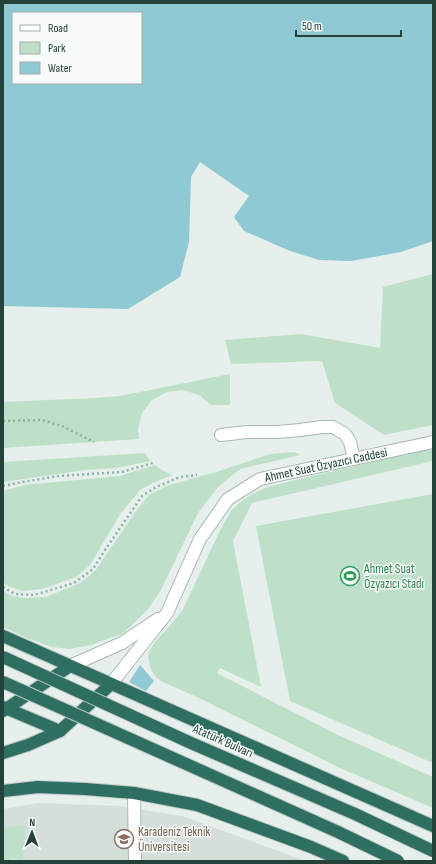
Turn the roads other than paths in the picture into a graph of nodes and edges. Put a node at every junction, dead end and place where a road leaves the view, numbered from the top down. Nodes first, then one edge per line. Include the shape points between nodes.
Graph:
1 (221, 435) dead end
2 (433, 442) edge
3 (354, 459) junction
4 (167, 613) junction
5 (3, 636) edge
6 (3, 657) edge
7 (70, 666) junction
8 (3, 682) edge
9 (111, 684) junction
10 (4, 708) edge
11 (60, 731) junction
12 (3, 753) edge
13 (3, 791) edge
14 (134, 793) junction
15 (433, 826) edge
16 (433, 851) edge
17 (135, 861) edge
18 (343, 861) edge
19 (398, 861) edge

1 - 3 street via 333,427 345,434
2 - 3 street, Ahmet Suat Özyazıcı Caddesi
3 - 4 street, Ahmet Suat Özyazıcı Caddesi via 260,479 228,499 200,538
4 - 7 street via 122,643
4 - 9 street, Ahmet Suat Özyazıcı Caddesi
5 - 7 highway
6 - 16 highway, Atatürk Bulvarı, bridge
7 - 9 highway
7 - 10 highway
8 - 19 highway, bridge
9 - 11 highway
9 - 15 highway
10 - 11 highway
11 - 12 highway
13 - 14 highway via 38,787
14 - 17 street
14 - 18 highway via 197,805

